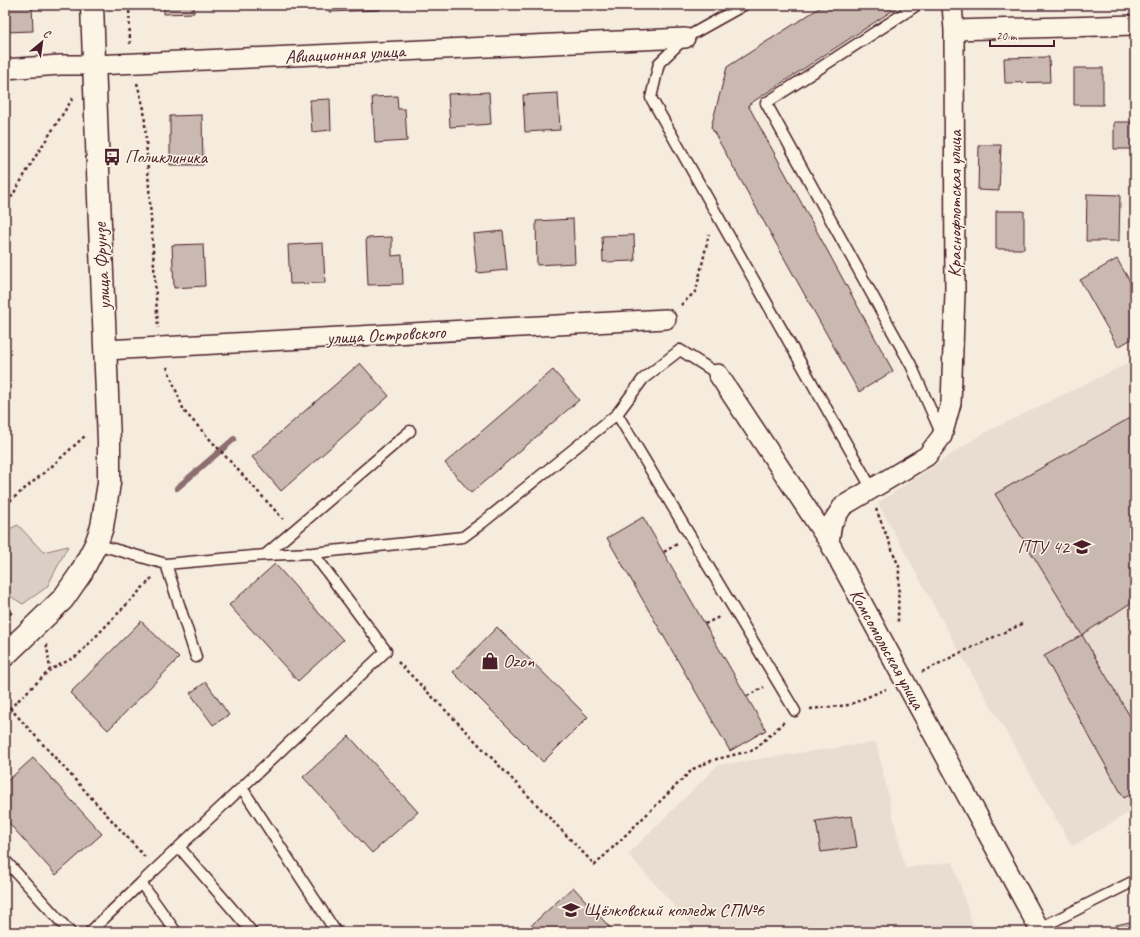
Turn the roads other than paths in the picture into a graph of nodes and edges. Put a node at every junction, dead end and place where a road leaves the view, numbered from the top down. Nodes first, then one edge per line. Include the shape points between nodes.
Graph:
1 (92, 5) edge
2 (744, 5) edge
3 (917, 5) edge
4 (952, 5) edge
5 (1135, 25) edge
6 (954, 30) junction
7 (685, 38) junction
8 (94, 65) junction
9 (8, 69) edge
10 (666, 319) road end
11 (106, 350) junction
12 (718, 374) joint
13 (617, 414) junction
14 (410, 431) dead end
15 (942, 436) junction
16 (872, 489) junction
17 (99, 535) junction
18 (829, 542) junction
19 (313, 553) junction
20 (265, 555) junction
21 (166, 564) junction
22 (5, 655) edge
23 (196, 657) dead end
24 (795, 711) road end
25 (242, 788) junction
26 (179, 847) junction
27 (5, 860) edge
28 (141, 883) junction
29 (1135, 884) edge
30 (1040, 930) edge
31 (70, 932) edge
32 (90, 932) edge
33 (176, 932) edge
34 (252, 932) edge
35 (336, 932) edge

1 - 8 main road, улица Фрунзе
2 - 7 lane
3 - 15 lane via 766,103 911,366
4 - 6 street, Краснофлотская улица
5 - 6 street
6 - 15 street, Краснофлотская улица via 955,293 951,403
7 - 8 street, Авиационная улица
7 - 16 lane via 659,63 651,98
8 - 9 street, Авиационная улица
8 - 11 main road, улица Фрунзе
10 - 11 street, улица Островского
11 - 17 main road, улица Фрунзе via 109,483
12 - 13 lane via 680,350 643,379
12 - 18 street, Комсомольская улица
13 - 19 lane via 463,537
13 - 24 lane
14 - 20 lane
15 - 16 street via 927,456
16 - 18 street via 843,506 832,523
17 - 21 lane
17 - 22 main road, улица Фрунзе via 81,573 62,599
18 - 30 street, Комсомольская улица
19 - 20 lane
19 - 25 lane via 386,651
20 - 21 lane
21 - 23 lane
25 - 26 lane
25 - 35 lane
26 - 28 lane
26 - 34 lane
27 - 31 lane
28 - 32 lane
28 - 33 lane
29 - 30 lane via 1134,881

